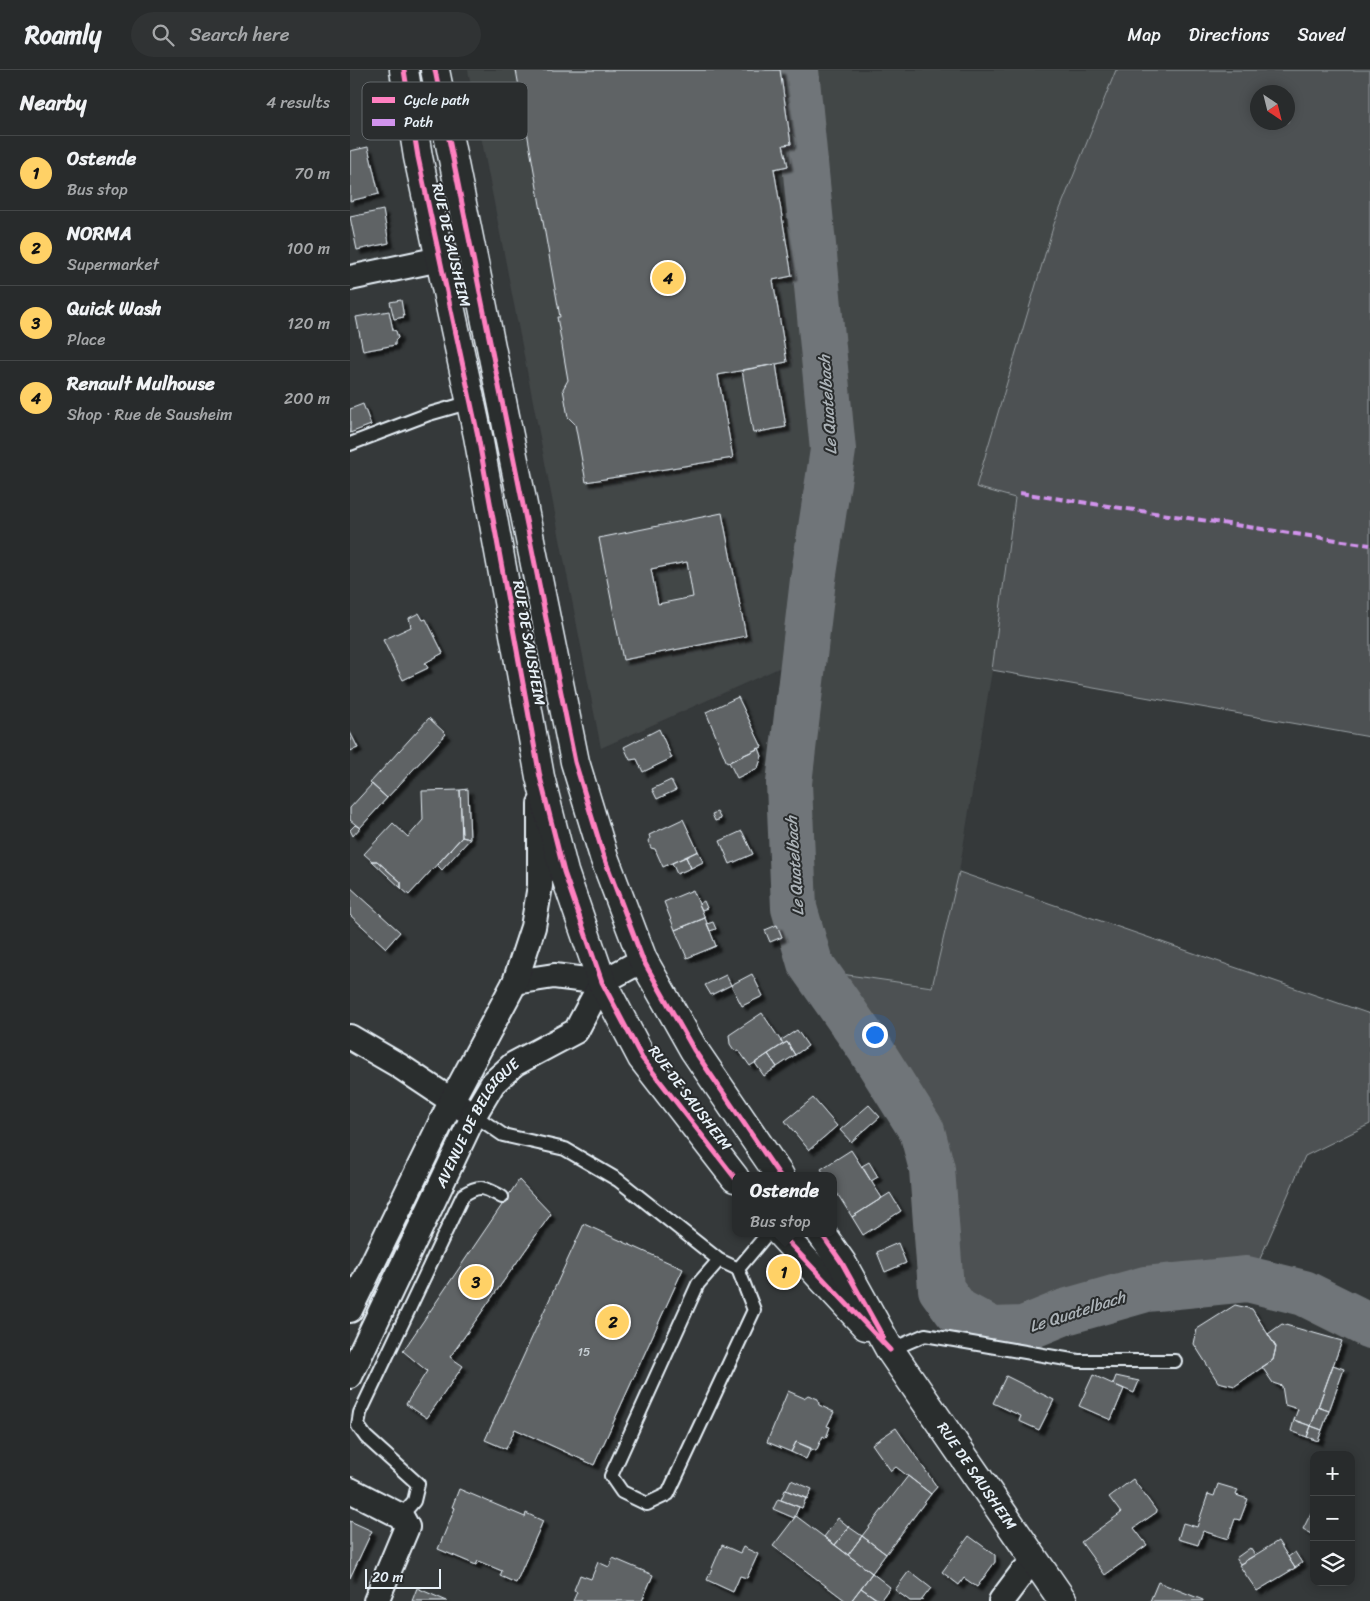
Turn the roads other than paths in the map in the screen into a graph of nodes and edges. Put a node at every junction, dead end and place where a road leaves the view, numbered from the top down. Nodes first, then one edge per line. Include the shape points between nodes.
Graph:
1 (415, 140) edge
2 (449, 140) edge
3 (472, 253) junction
4 (440, 259) junction
5 (350, 278) edge
6 (471, 402) junction
7 (350, 444) edge
8 (540, 777) junction
9 (643, 960) junction
10 (515, 982) junction
11 (602, 982) junction
12 (350, 1037) edge
13 (452, 1100) junction
14 (474, 1116) junction
15 (777, 1172) edge
16 (732, 1174) edge
17 (502, 1198) dead end
18 (765, 1237) edge
19 (784, 1237) edge
20 (824, 1237) edge
21 (719, 1260) junction
22 (738, 1269) junction
23 (350, 1310) edge
24 (890, 1350) junction
25 (1175, 1361) dead end
26 (350, 1376) edge
27 (350, 1490) edge
28 (401, 1516) junction
29 (1036, 1560) junction
30 (376, 1601) edge
31 (1000, 1601) edge
32 (1063, 1601) edge

1 - 4 main road, RUE DE SAUSHEIM
2 - 3 main road, RUE DE SAUSHEIM
3 - 4 main road
3 - 9 main road, RUE DE SAUSHEIM via 575,762 604,857
4 - 5 street
4 - 6 main road, RUE DE SAUSHEIM
6 - 7 lane
6 - 8 main road, RUE DE SAUSHEIM
8 - 10 street, AVENUE DE BELGIQUE via 540,886 533,927
8 - 11 main road, RUE DE SAUSHEIM via 564,872
9 - 11 street
9 - 15 main road, RUE DE SAUSHEIM via 694,1050
10 - 11 street via 554,976
10 - 13 street, AVENUE DE BELGIQUE
11 - 14 street, AVENUE DE BELGIQUE via 576,1031 514,1064 492,1083
11 - 16 main road, RUE DE SAUSHEIM via 642,1058
12 - 13 street
13 - 14 street
13 - 23 street, AVENUE DE BELGIQUE
14 - 21 lane via 503,1135 565,1149 618,1180
14 - 26 street, AVENUE DE BELGIQUE
17 - 28 lane via 483,1187 473,1188 463,1195 360,1413 358,1426 366,1437 418,1484 414,1501
18 - 22 lane
19 - 24 main road, RUE DE SAUSHEIM
20 - 24 main road, RUE DE SAUSHEIM via 842,1263
21 - 22 lane
21 - 22 lane via 698,1284 611,1476 622,1492 647,1504 668,1494 754,1310
24 - 25 lane via 925,1335 1078,1361
24 - 29 main road, RUE DE SAUSHEIM
27 - 28 street
28 - 30 street via 407,1527
29 - 31 street
29 - 32 main road, RUE DE SAUSHEIM

